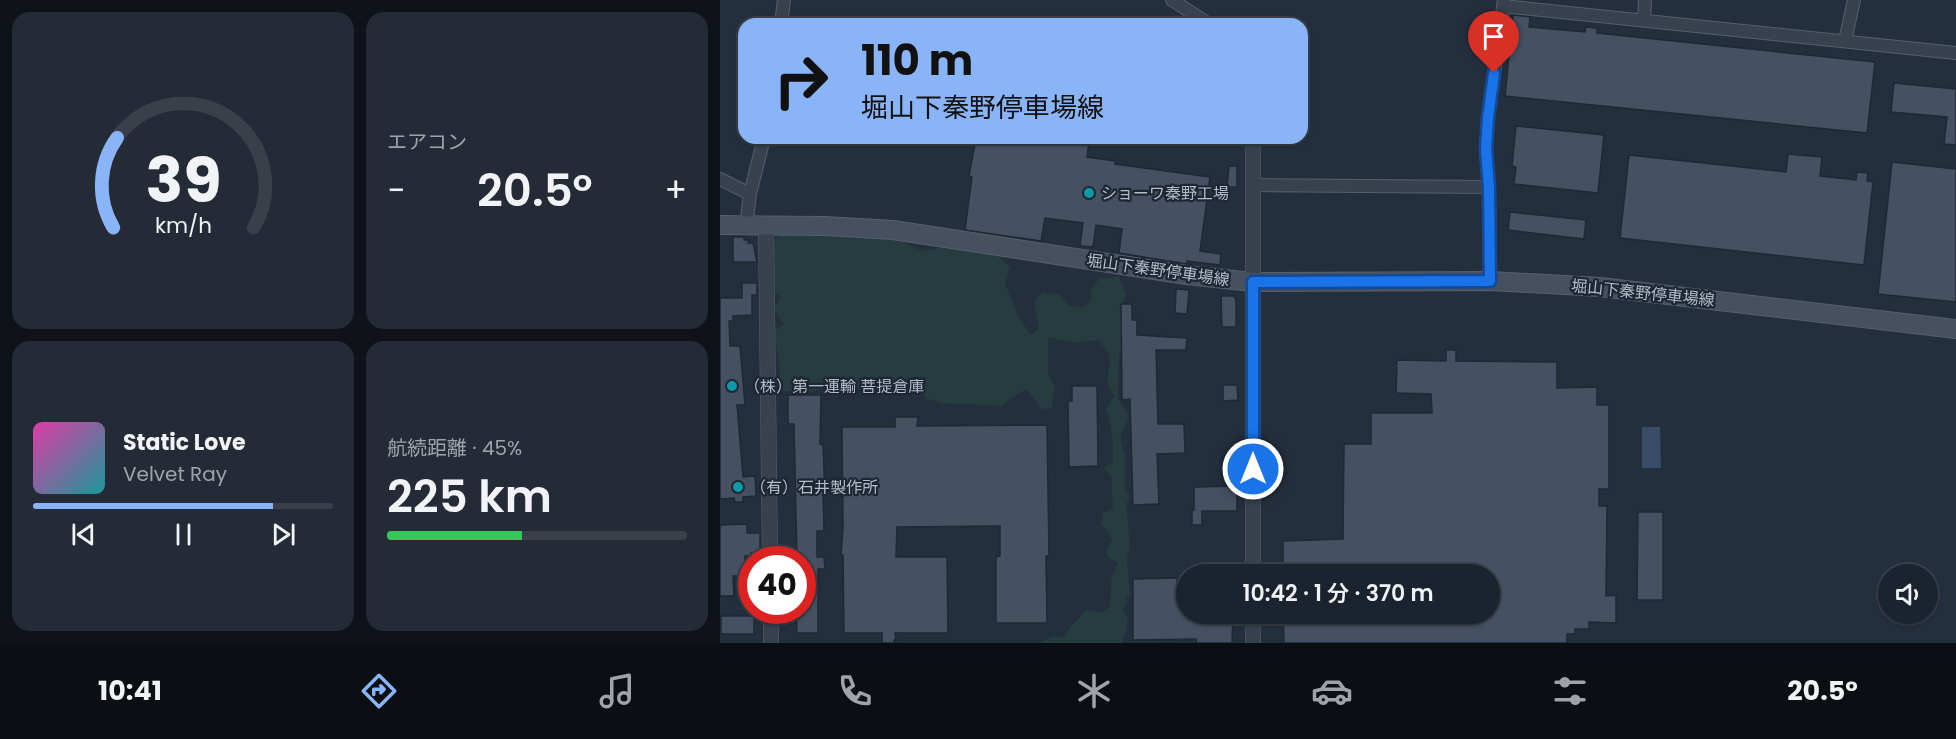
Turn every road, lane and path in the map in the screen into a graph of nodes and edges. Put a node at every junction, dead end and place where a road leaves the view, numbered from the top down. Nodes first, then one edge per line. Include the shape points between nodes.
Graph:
1 (784, 0) edge
2 (1172, 0) edge
3 (1646, 0) edge
4 (1854, 0) edge
5 (1503, 3) edge
6 (782, 18) edge
7 (1200, 18) edge
8 (1644, 20) junction
9 (1845, 41) junction
10 (1956, 53) edge
11 (762, 144) edge
12 (1253, 144) edge
13 (720, 180) edge
14 (1253, 186) junction
15 (1489, 187) junction
16 (750, 194) junction
17 (720, 225) edge
18 (746, 226) junction
19 (766, 226) junction
20 (1490, 281) junction
21 (1253, 282) junction
22 (1956, 329) edge
23 (770, 546) edge
24 (1253, 564) edge
25 (771, 624) edge
26 (1253, 624) edge
27 (771, 643) edge
28 (1253, 643) edge

1 - 6 street
2 - 7 street
3 - 8 street
4 - 9 street
5 - 8 street
5 - 15 street via 1488,118
8 - 9 street
9 - 10 street
11 - 16 street
12 - 14 street
13 - 16 street
14 - 15 street
14 - 21 street
15 - 20 street
16 - 18 street
17 - 18 main road, 堀山下秦野停車場線
18 - 19 main road, 堀山下秦野停車場線
19 - 21 main road, 堀山下秦野停車場線 via 893,230
19 - 23 street
20 - 21 main road, 堀山下秦野停車場線
20 - 22 main road, 堀山下秦野停車場線 via 1600,287
21 - 24 street
25 - 27 street
26 - 28 street

